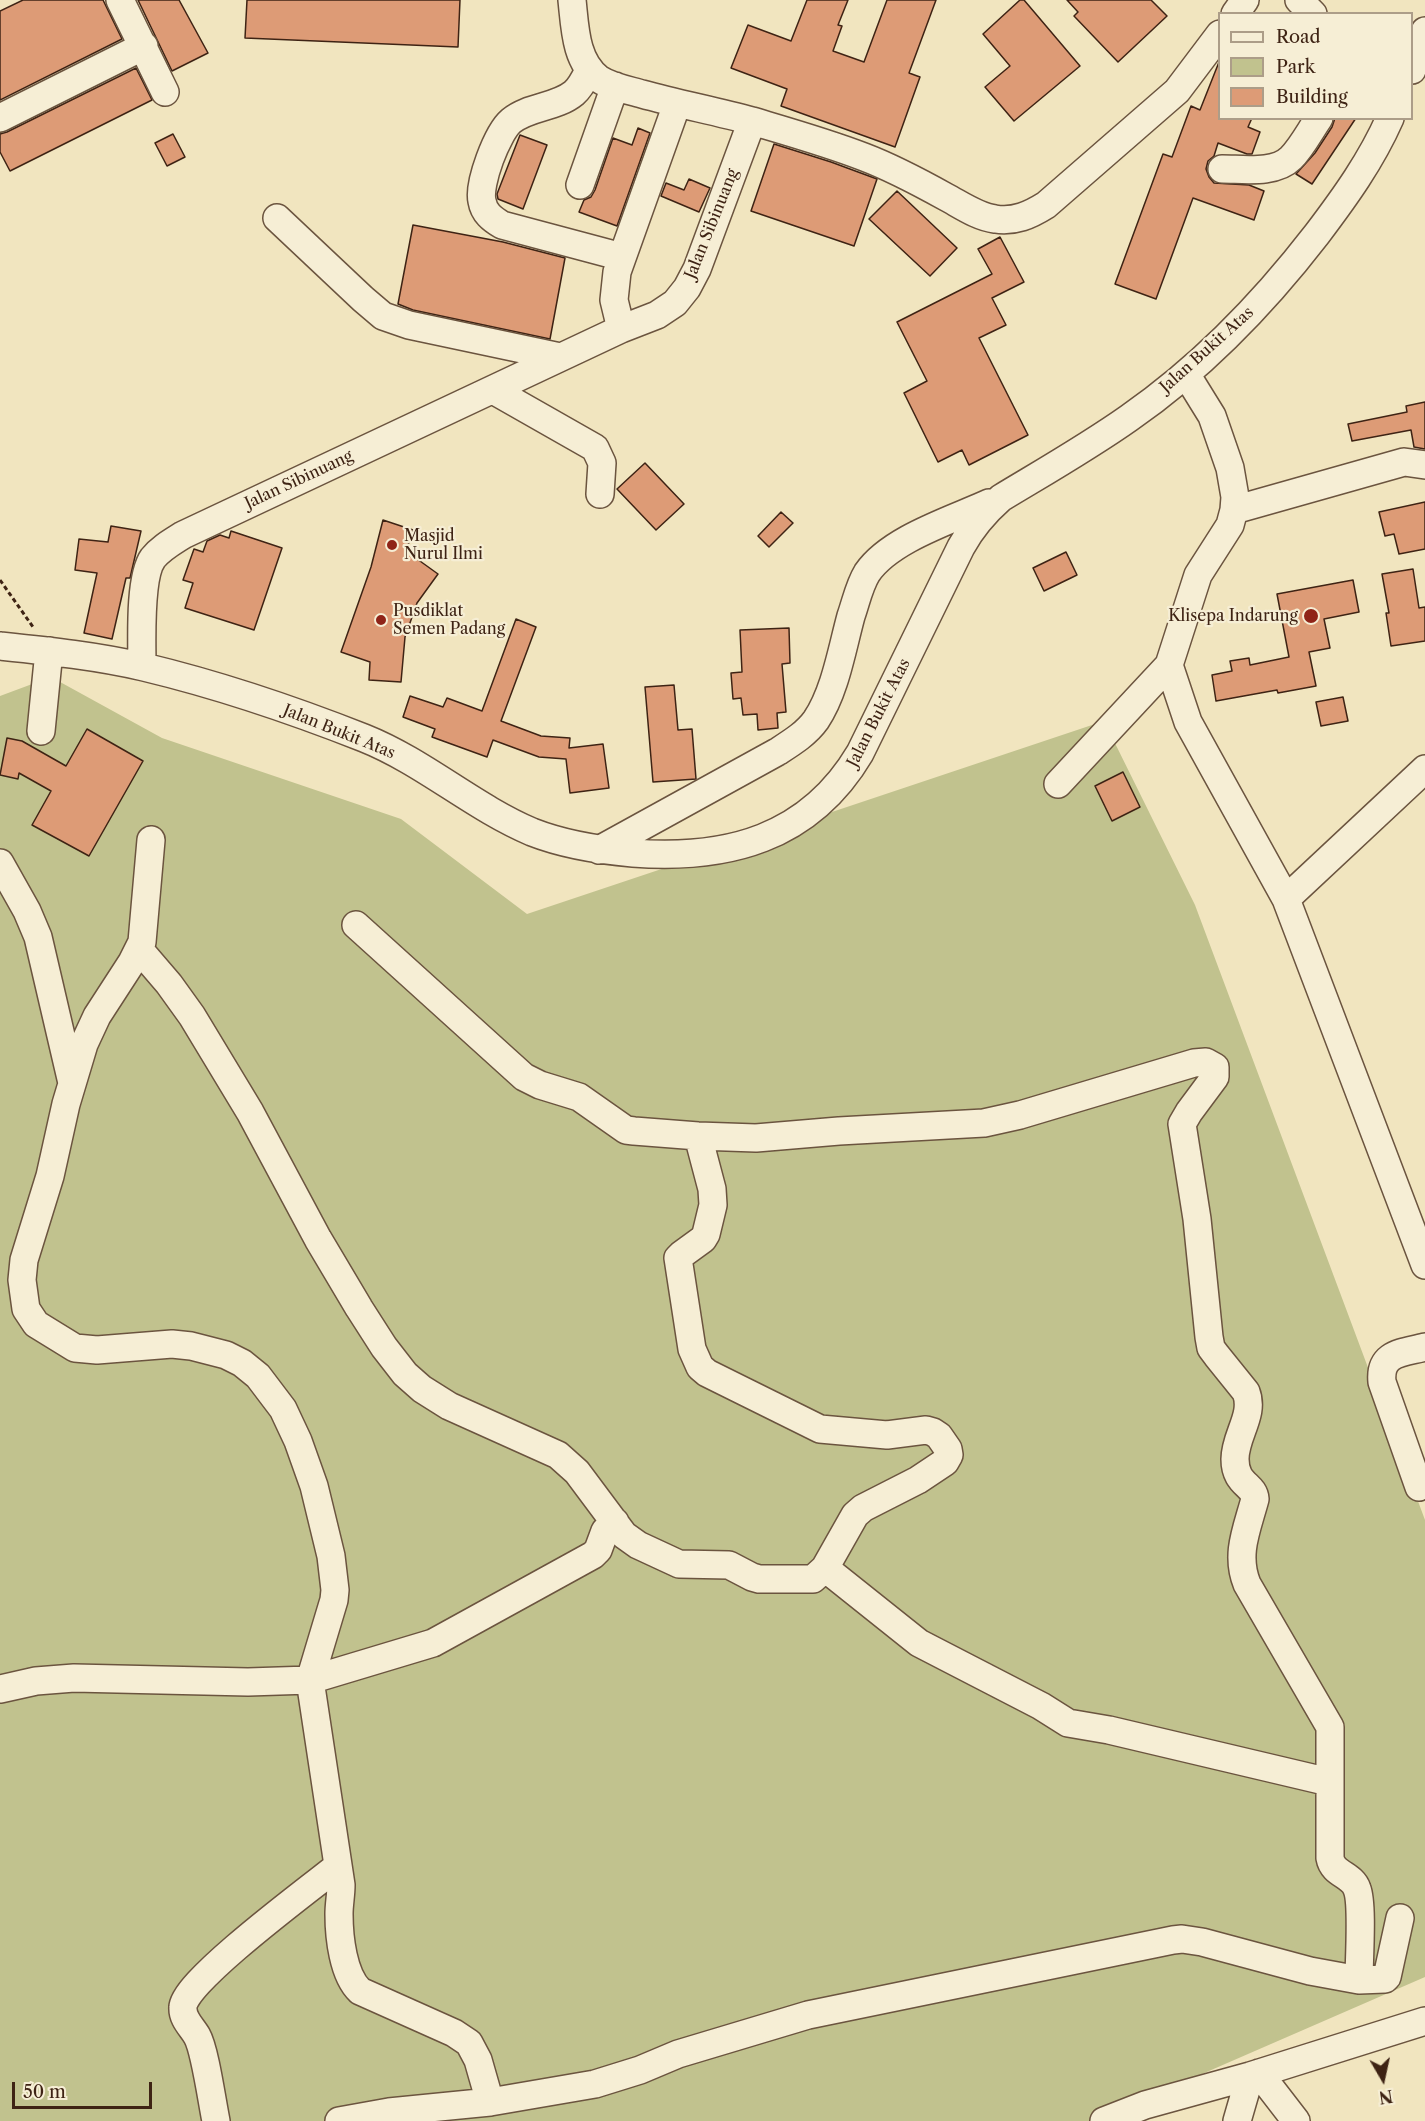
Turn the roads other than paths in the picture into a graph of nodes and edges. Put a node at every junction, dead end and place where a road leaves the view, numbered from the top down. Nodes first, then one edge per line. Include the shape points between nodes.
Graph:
1 (120, 0) edge
2 (572, 0) edge
3 (1299, 0) edge
4 (1312, 12) edge
5 (1425, 31) edge
6 (1218, 37) edge
7 (144, 46) junction
8 (1416, 61) edge
9 (590, 70) junction
10 (615, 86) junction
11 (165, 92) dead end
12 (677, 104) junction
13 (0, 118) edge
14 (1318, 120) edge
15 (1389, 120) edge
16 (752, 121) junction
17 (1222, 169) dead end
18 (580, 185) dead end
19 (277, 218) dead end
20 (622, 257) junction
21 (621, 329) junction
22 (560, 357) junction
23 (1186, 374) junction
24 (493, 390) junction
25 (1425, 465) edge
26 (600, 494) dead end
27 (1001, 498) junction
28 (1234, 510) junction
29 (0, 646) edge
30 (49, 651) junction
31 (1169, 665) junction
32 (142, 666) junction
33 (41, 731) dead end
34 (1425, 769) edge
35 (1058, 784) dead end
36 (151, 840) dead end
37 (599, 850) junction
38 (0, 863) edge
39 (1286, 899) junction
40 (356, 925) dead end
41 (140, 949) junction
42 (72, 1084) junction
43 (698, 1136) junction
44 (1425, 1265) edge
45 (1425, 1347) edge
46 (1419, 1487) dead end
47 (615, 1522) junction
48 (825, 1568) junction
49 (310, 1680) junction
50 (0, 1689) edge
51 (1329, 1782) junction
52 (338, 1866) junction
53 (1400, 1918) dead end
54 (1359, 1980) junction
55 (1425, 2021) edge
56 (1255, 2075) junction
57 (489, 2102) junction
58 (216, 2121) edge
59 (339, 2121) edge
60 (1104, 2121) edge
61 (1237, 2121) edge
62 (1296, 2121) edge

1 - 7 street
2 - 9 street via 576,40
3 - 4 street
5 - 8 street
6 - 16 street via 1177,91 1046,205 1016,220 993,219 884,165
7 - 11 street
7 - 13 street
9 - 10 street via 600,80
9 - 20 street via 572,95 524,112 503,129 495,143 482,203 490,218 502,225
10 - 12 street
10 - 18 street
12 - 16 street
12 - 20 street
14 - 17 street via 1291,158 1279,166
15 - 23 street, Jalan Bukit Atas via 1350,190 1294,263 1226,338
16 - 21 street, Jalan Sibinuang via 687,288 675,303 657,315
19 - 22 street via 383,316
20 - 21 street via 614,286
21 - 22 street, Jalan Sibinuang
22 - 24 street, Jalan Sibinuang
23 - 27 street, Jalan Bukit Atas via 1129,418
23 - 28 street via 1212,416 1230,468
24 - 26 street via 595,448 602,464
24 - 32 street, Jalan Sibinuang via 164,546 151,560 146,577
25 - 28 street via 1404,462
27 - 37 street via 912,538 868,573 827,699 815,721 799,737
27 - 37 street, Jalan Bukit Atas via 971,528 860,753 820,804 779,832 736,847 680,854
28 - 31 street via 1230,525 1198,575
29 - 30 street, Jalan Bukit Atas
30 - 32 street, Jalan Bukit Atas
30 - 33 street
31 - 35 street
31 - 39 street via 1188,722
32 - 37 street, Jalan Bukit Atas via 365,739 503,818 556,840
34 - 39 street
36 - 41 street
38 - 42 street via 38,936
39 - 44 street
40 - 43 street via 524,1077 579,1097 626,1130
41 - 42 street via 90,1029
41 - 47 street via 192,1016 353,1298 405,1374 449,1406 558,1455 577,1472
42 - 49 street via 52,1169 24,1260 26,1309 36,1324 75,1348 172,1344 209,1350 242,1363 270,1390 283,1409 307,1466 331,1556 334,1600
43 - 48 street via 713,1205 703,1239 678,1258 692,1349 700,1367 820,1429 887,1435 926,1430 939,1436 948,1449 945,1462 855,1515
43 - 51 street via 756,1138 984,1123 1194,1063 1206,1062 1215,1067 1215,1077 1182,1124 1211,1348 1249,1400 1235,1467 1255,1499 1240,1564 1247,1584 1327,1720 1331,1734
45 - 46 street via 1390,1357 1381,1374
47 - 48 street via 631,1540 679,1564 729,1565 752,1577 769,1579 808,1580
47 - 49 street via 605,1531 593,1555 450,1636 416,1650
48 - 51 street via 919,1643 1068,1724 1109,1730
49 - 50 street via 74,1678
49 - 52 street
51 - 54 street via 1331,1864 1353,1881 1359,1894
52 - 57 street via 346,1969 354,1986 469,2043 478,2060
52 - 58 street via 248,1937 184,1999 183,2012 200,2041
53 - 54 street via 1387,1977
54 - 57 street via 1192,1940 1173,1940 808,2015 595,2084
55 - 56 street
56 - 60 street via 1145,2105
56 - 61 street
56 - 62 street
57 - 59 street

